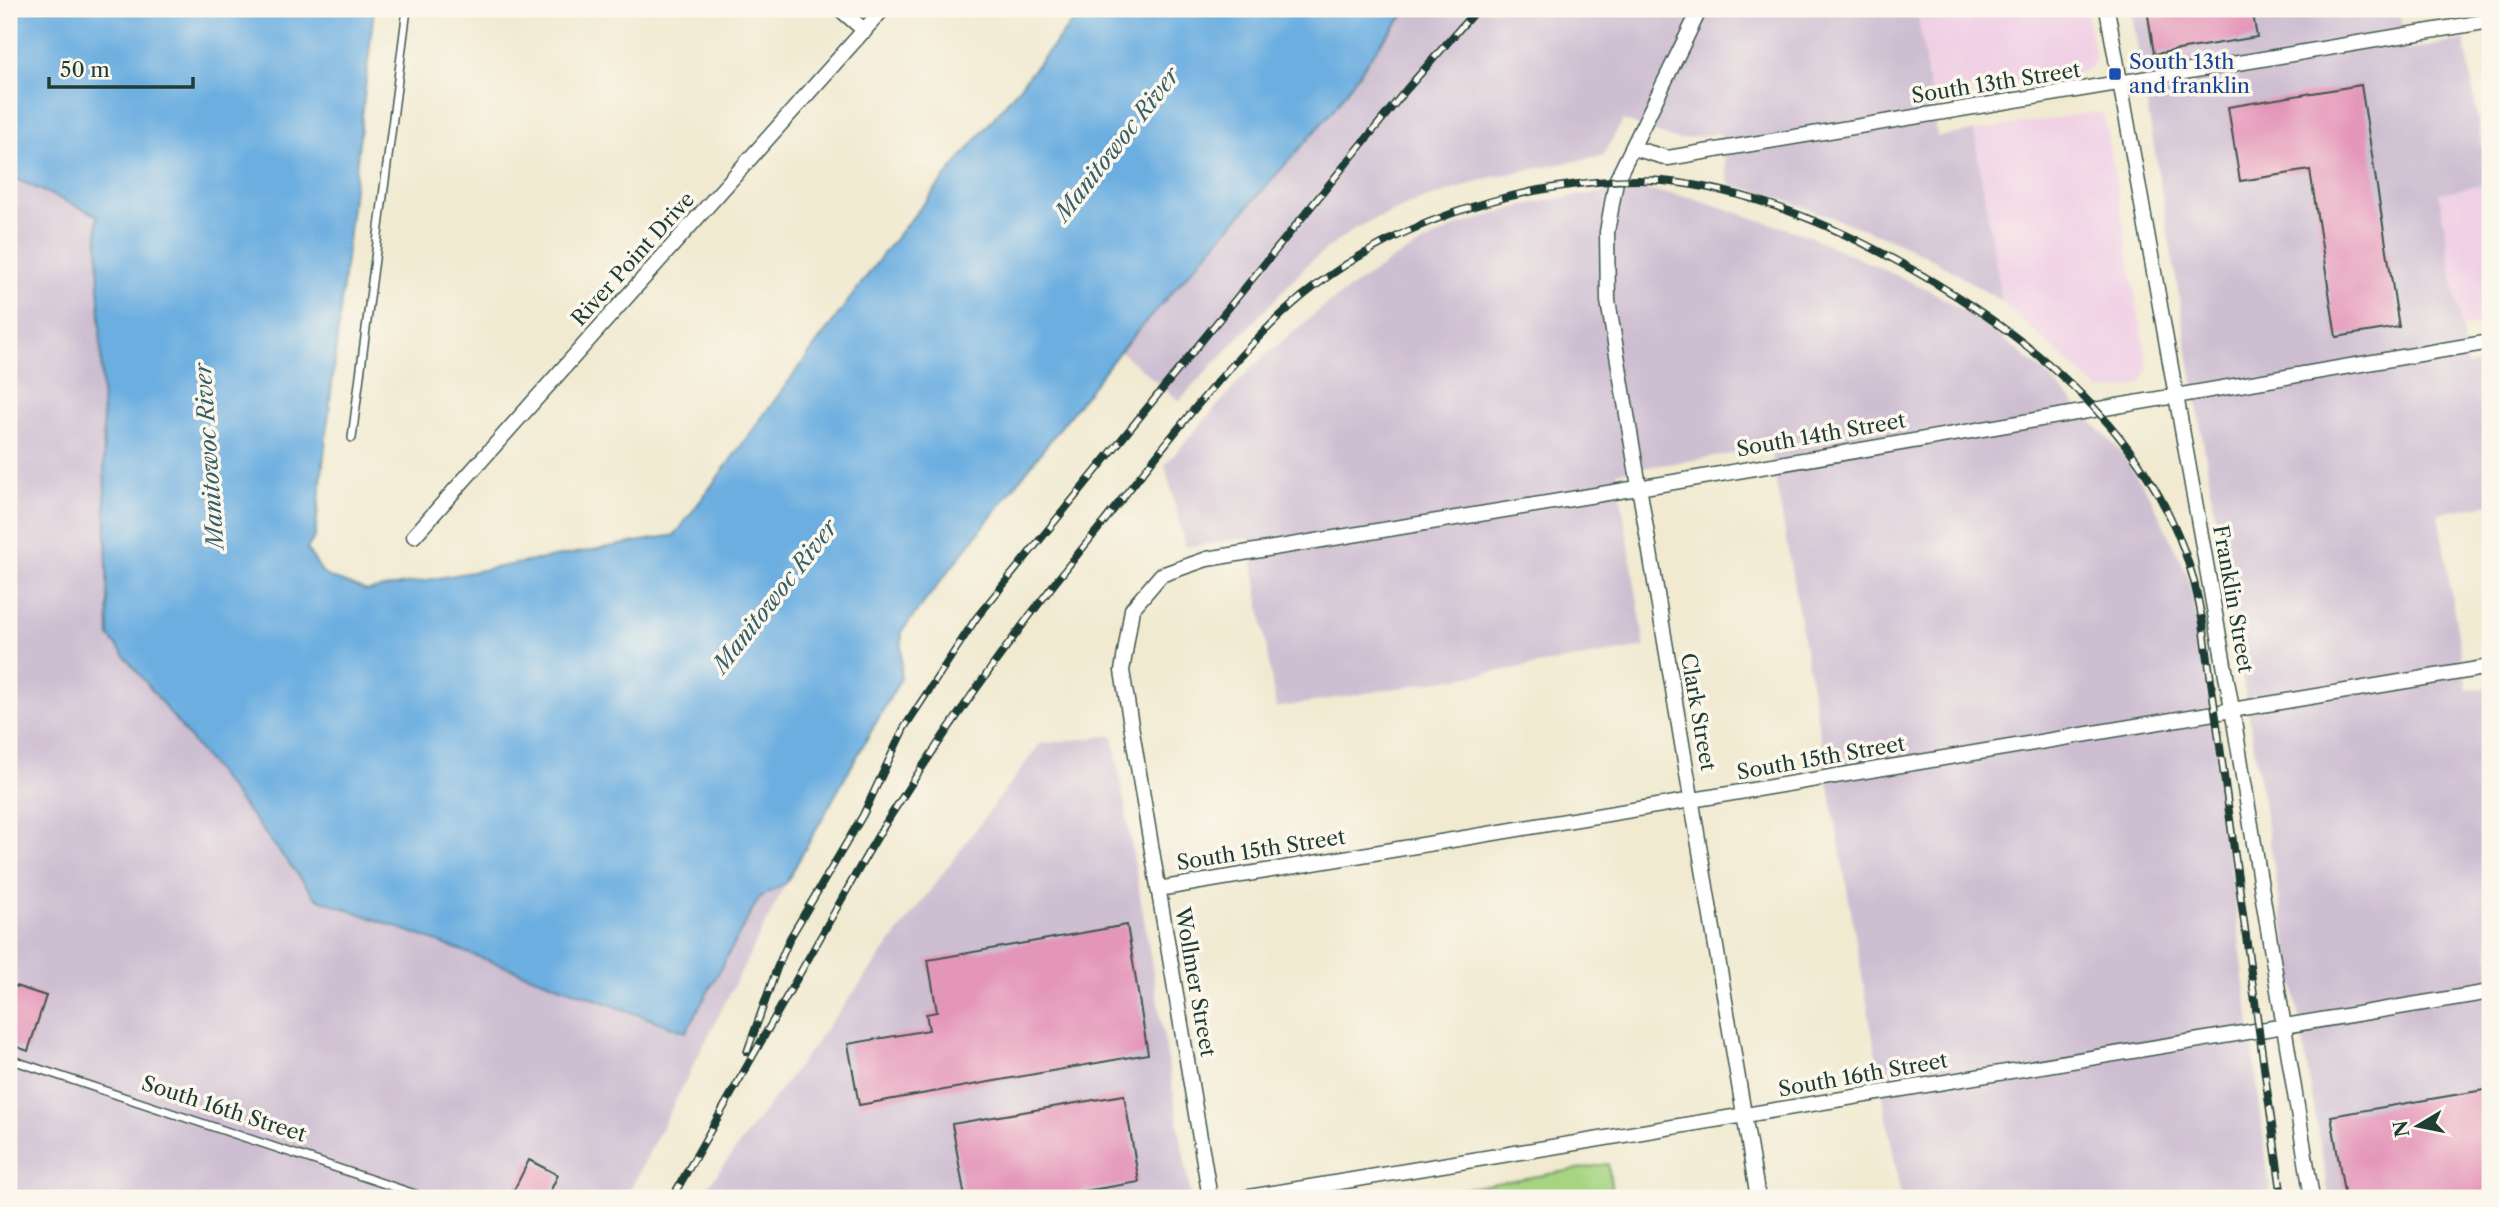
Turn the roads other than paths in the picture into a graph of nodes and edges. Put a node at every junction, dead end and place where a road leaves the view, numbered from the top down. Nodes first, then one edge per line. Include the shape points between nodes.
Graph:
1 (407, 9) edge
2 (840, 9) edge
3 (883, 9) edge
4 (1700, 9) edge
5 (2107, 9) edge
6 (2490, 21) edge
7 (865, 31) junction
8 (2119, 84) junction
9 (1633, 148) junction
10 (2490, 342) edge
11 (2174, 397) junction
12 (352, 439) dead end
13 (1640, 488) junction
14 (414, 536) dead end
15 (1161, 575) joint
16 (2490, 667) edge
17 (2232, 709) junction
18 (1692, 801) junction
19 (1158, 888) junction
20 (2490, 992) edge
21 (2283, 1027) junction
22 (9, 1059) edge
23 (1745, 1116) junction
24 (427, 1198) edge
25 (1210, 1198) edge
26 (1243, 1198) edge
27 (1758, 1198) edge
28 (2312, 1198) edge

1 - 12 lane
2 - 7 street
3 - 7 street, River Point Drive
4 - 9 street, Clark Street
5 - 8 street, Franklin Street
6 - 8 street, South 13th Street
7 - 14 street, River Point Drive
8 - 9 street, South 13th Street via 1668,158
8 - 11 street, Franklin Street
9 - 13 street, Clark Street via 1616,181 1607,232 1608,301
10 - 11 street, South 14th Street
11 - 13 street, South 14th Street
11 - 17 street, Franklin Street
13 - 15 street, South 14th Street via 1207,559
13 - 18 street, Clark Street
15 - 19 street, Wollmer Street via 1132,610 1122,671
16 - 17 street, South 15th Street
17 - 18 street, South 15th Street
17 - 21 street, Franklin Street
18 - 19 street, South 15th Street
18 - 23 street, Clark Street
19 - 25 street, Wollmer Street
20 - 21 street, South 16th Street
21 - 23 street, South 16th Street
21 - 28 street, Franklin Street
22 - 24 lane, South 16th Street
23 - 26 street, South 16th Street
23 - 27 street, Clark Street

